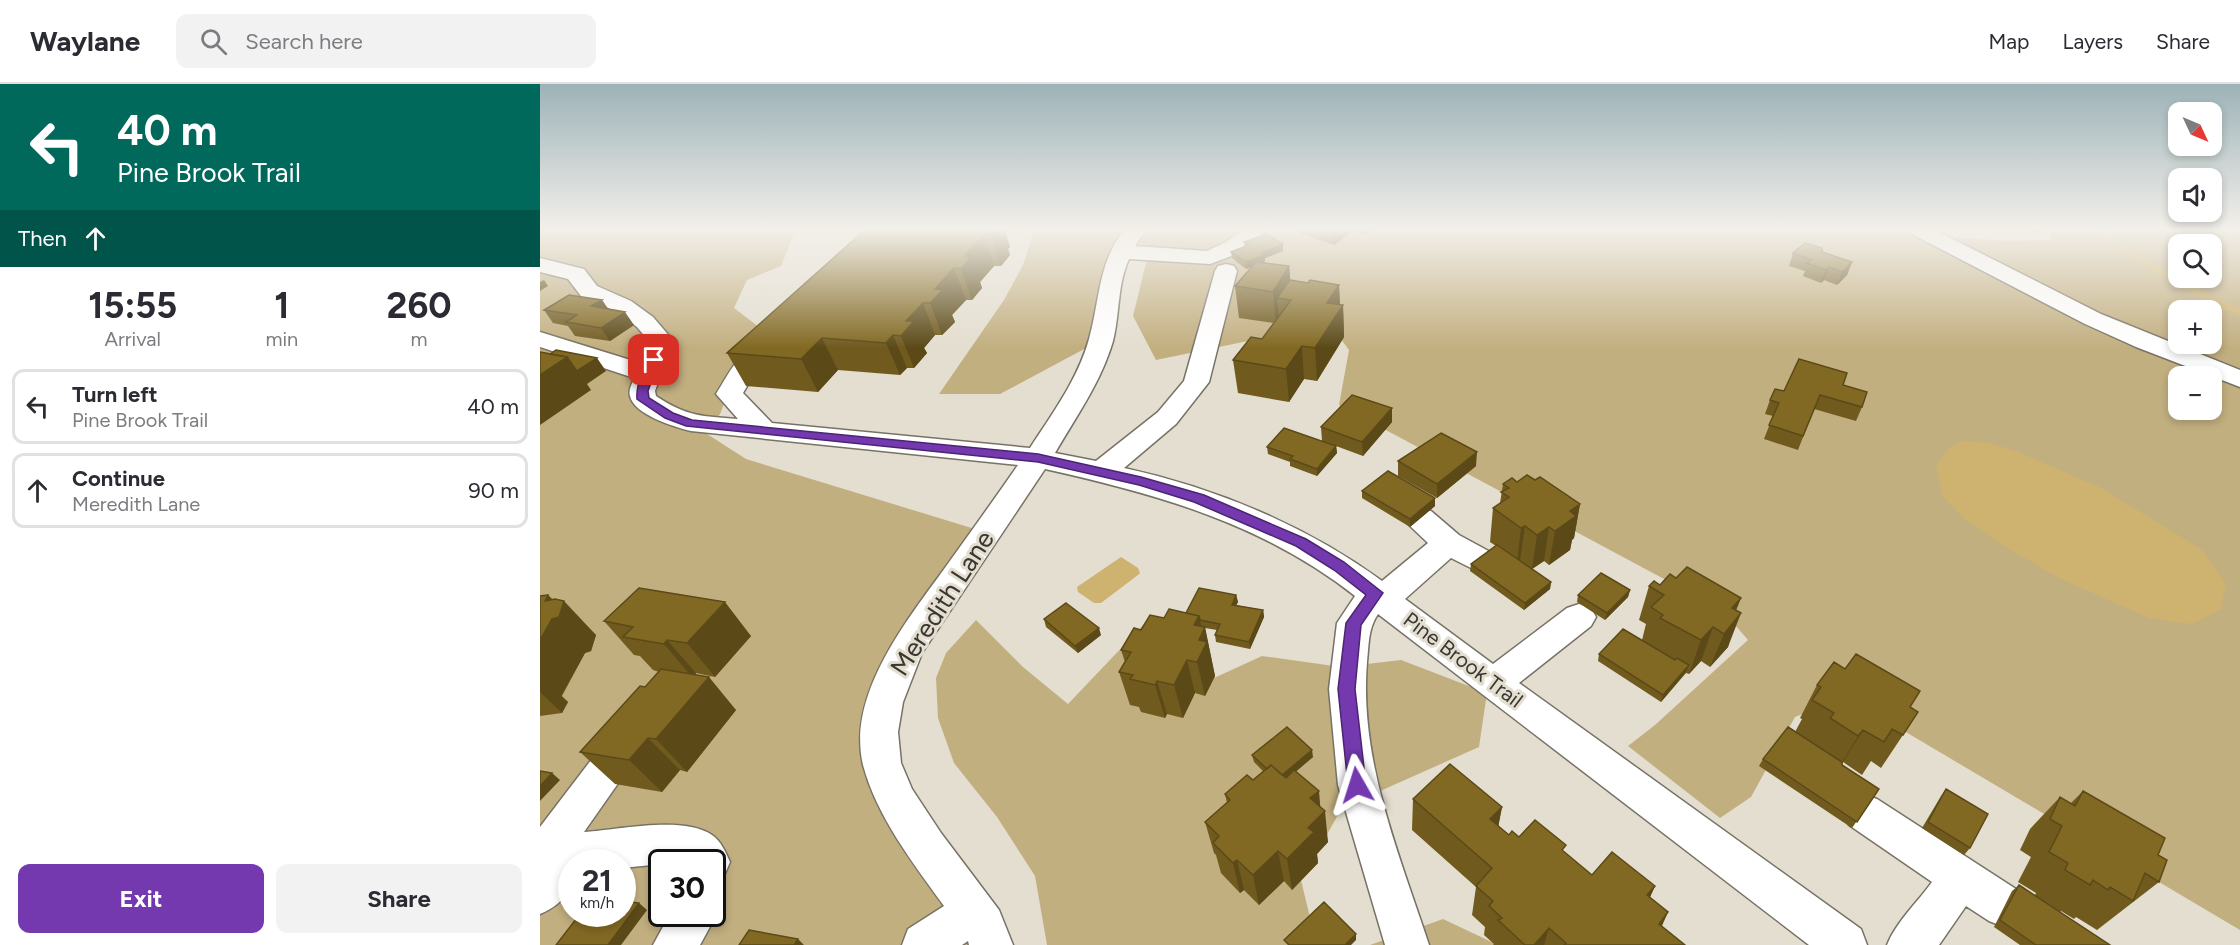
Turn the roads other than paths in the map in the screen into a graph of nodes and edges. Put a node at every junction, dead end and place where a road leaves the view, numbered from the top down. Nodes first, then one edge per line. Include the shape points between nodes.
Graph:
1 (553, 268) edge
2 (1117, 268) edge
3 (1994, 268) edge
4 (1226, 271) dead end
5 (782, 331) edge
6 (540, 339) edge
7 (648, 374) junction
8 (2240, 378) edge
9 (763, 429) junction
10 (1038, 458) junction
11 (1100, 472) junction
12 (1420, 518) edge
13 (1448, 543) junction
14 (1483, 562) edge
15 (1379, 596) junction
16 (1579, 618) dead end
17 (1493, 683) junction
18 (650, 710) edge
19 (1863, 812) edge
20 (698, 849) edge
21 (1961, 877) junction
22 (548, 882) edge
23 (2004, 906) dead end
24 (687, 927) edge
25 (983, 928) edge
26 (675, 945) edge
27 (924, 945) edge
28 (1407, 945) edge
29 (1845, 945) edge
30 (1909, 945) edge

1 - 7 street via 576,274 589,291 623,306 655,332 659,345
2 - 10 street, Meredith Lane via 1110,286 1101,340 1086,379
3 - 8 street via 2093,319
4 - 11 street via 1196,382 1167,418
5 - 9 street via 746,367 729,394
6 - 7 street
7 - 9 street via 643,399 669,416 691,423
9 - 10 street
10 - 11 street, Pine Brook Trail
10 - 25 street, Meredith Lane via 909,645 892,677 882,713 880,750 888,781
11 - 15 street, Pine Brook Trail via 1199,499 1301,543
12 - 13 street
13 - 14 street
13 - 15 street
15 - 17 street, Pine Brook Trail
15 - 28 street via 1354,623 1347,689 1357,785
16 - 17 street
17 - 29 street, Pine Brook Trail
18 - 22 street via 549,848
19 - 21 street
20 - 22 street via 672,844 584,852
21 - 23 street
21 - 30 street
24 - 26 street
25 - 27 street

